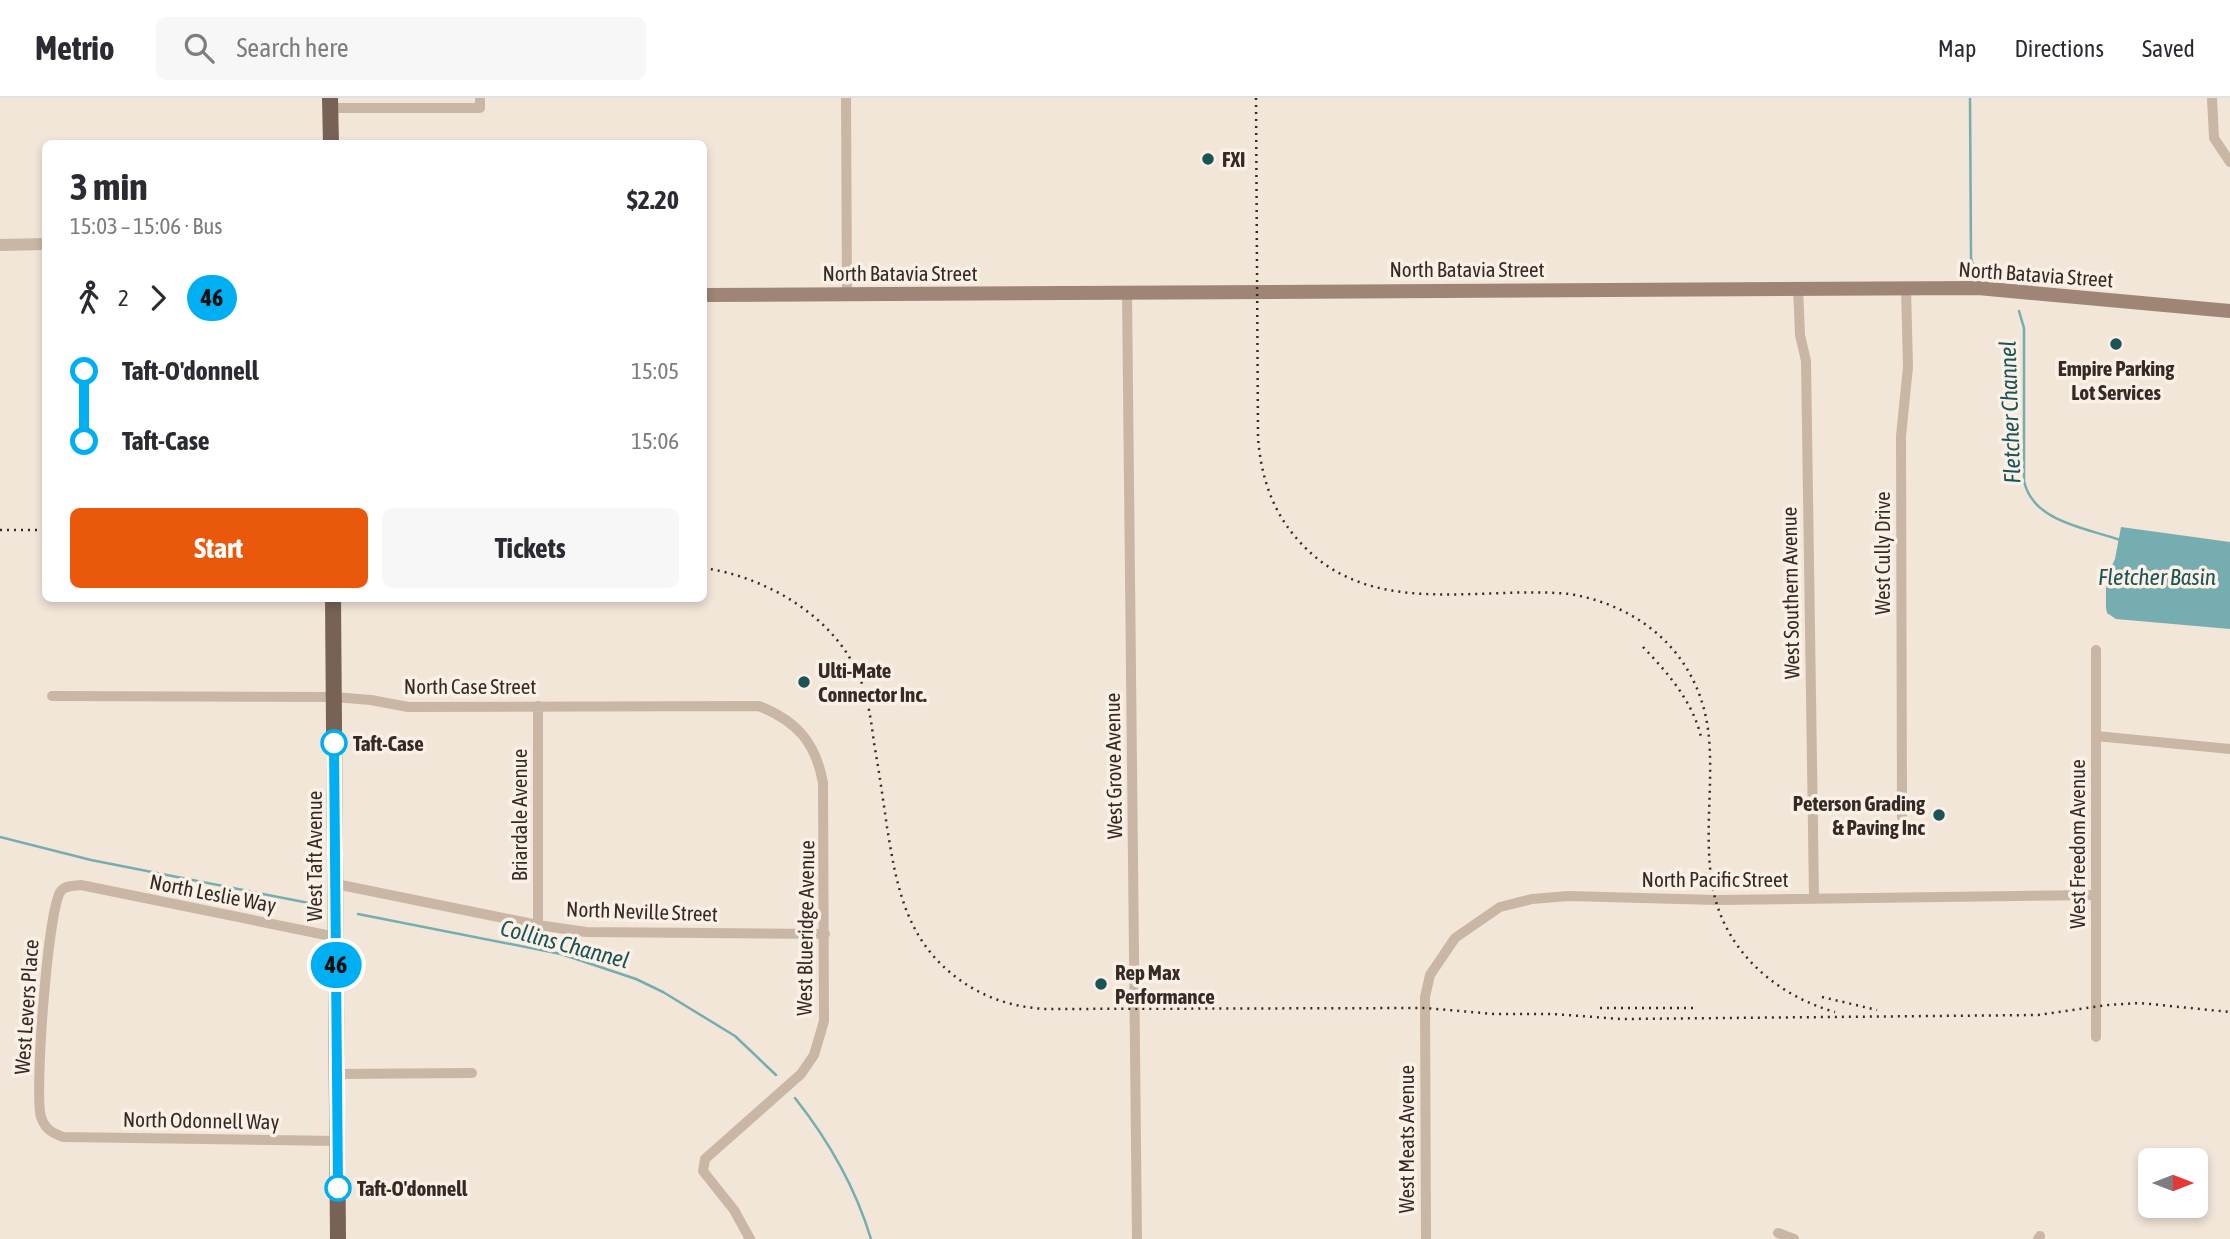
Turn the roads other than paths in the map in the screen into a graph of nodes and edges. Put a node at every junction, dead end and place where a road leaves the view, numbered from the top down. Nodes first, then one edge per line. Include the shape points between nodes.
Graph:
1 (846, 98) edge
2 (2212, 98) edge
3 (330, 103) edge
4 (480, 103) edge
5 (331, 140) edge
6 (2230, 162) edge
7 (42, 244) edge
8 (0, 245) edge
9 (1798, 288) junction
10 (1906, 288) junction
11 (1127, 293) junction
12 (707, 295) edge
13 (847, 295) junction
14 (2230, 311) edge
15 (333, 602) edge
16 (2096, 650) dead end
17 (52, 696) dead end
18 (334, 696) junction
19 (538, 706) junction
20 (2096, 736) junction
21 (2230, 749) edge
22 (820, 763) joint
23 (1902, 817) dead end
24 (336, 884) junction
25 (81, 886) joint
26 (2096, 895) junction
27 (1814, 897) junction
28 (538, 925) junction
29 (825, 934) junction
30 (336, 937) junction
31 (2096, 1037) dead end
32 (1425, 1040) joint
33 (472, 1073) dead end
34 (338, 1074) junction
35 (63, 1138) joint
36 (338, 1141) junction
37 (1778, 1233) dead end
38 (338, 1239) edge
39 (751, 1239) edge
40 (1137, 1239) edge
41 (1426, 1239) edge
42 (1794, 1239) edge

1 - 13 street
2 - 6 street via 2214,138
3 - 4 street
3 - 5 main road
7 - 8 street
9 - 10 main road, North Batavia Street
9 - 11 main road, North Batavia Street
9 - 27 street, West Southern Avenue via 1806,361
10 - 14 main road, North Batavia Street via 1988,289
10 - 23 street, West Cully Drive via 1908,367 1901,436
11 - 13 main road, North Batavia Street
11 - 40 street, West Grove Avenue
12 - 13 main road, North Batavia Street
15 - 18 main road, West Taft Avenue
16 - 20 street, West Freedom Avenue
17 - 18 street, North Case Street
18 - 19 street, North Case Street via 408,707
18 - 24 main road, West Taft Avenue
19 - 22 street, North Case Street via 759,706 796,727
19 - 28 street, Briardale Avenue
20 - 21 street
20 - 26 street, West Freedom Avenue
22 - 29 street, West Blueridge Avenue
24 - 28 street, North Neville Street
24 - 30 main road, West Taft Avenue
25 - 30 street, North Leslie Way
25 - 35 street, West Levers Place via 61,891 54,907 46,975 40,1115 48,1131
26 - 27 street, North Pacific Street
26 - 31 street, West Freedom Avenue
27 - 32 street, North Pacific Street via 1568,896 1500,907 1455,938 1430,975
28 - 29 street, North Neville Street via 586,932
29 - 39 street, West Blueridge Avenue via 824,1021 814,1055 801,1074 703,1165
30 - 34 main road, West Taft Avenue
32 - 41 street, West Meats Avenue
33 - 34 street
34 - 36 main road, West Taft Avenue
35 - 36 street, North Odonnell Way
36 - 38 main road, West Taft Avenue
37 - 42 street

